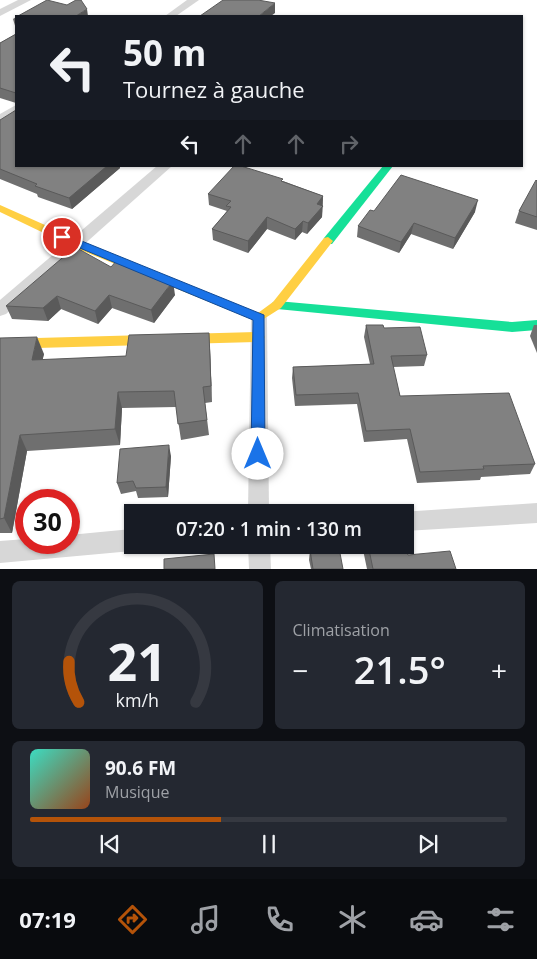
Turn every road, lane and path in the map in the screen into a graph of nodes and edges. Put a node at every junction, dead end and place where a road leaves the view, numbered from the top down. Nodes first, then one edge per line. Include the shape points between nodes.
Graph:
1 (26, 0) edge
2 (194, 0) edge
3 (0, 13) edge
4 (172, 15) edge
5 (164, 167) edge
6 (387, 167) edge
7 (0, 208) edge
8 (77, 244) junction
9 (277, 305) junction
10 (0, 310) edge
11 (259, 318) junction
12 (537, 325) edge
13 (259, 337) junction
14 (0, 344) edge
15 (258, 504) edge
16 (537, 513) edge
17 (414, 520) edge
18 (124, 541) edge
19 (0, 552) edge
20 (259, 554) edge
21 (260, 569) edge

1 - 3 street
2 - 4 street
5 - 8 street
6 - 9 street
7 - 8 street
8 - 10 street
8 - 11 street
9 - 11 street
9 - 12 street via 512,327
11 - 13 street
13 - 14 street
13 - 15 street
16 - 17 street
18 - 19 street
20 - 21 street

